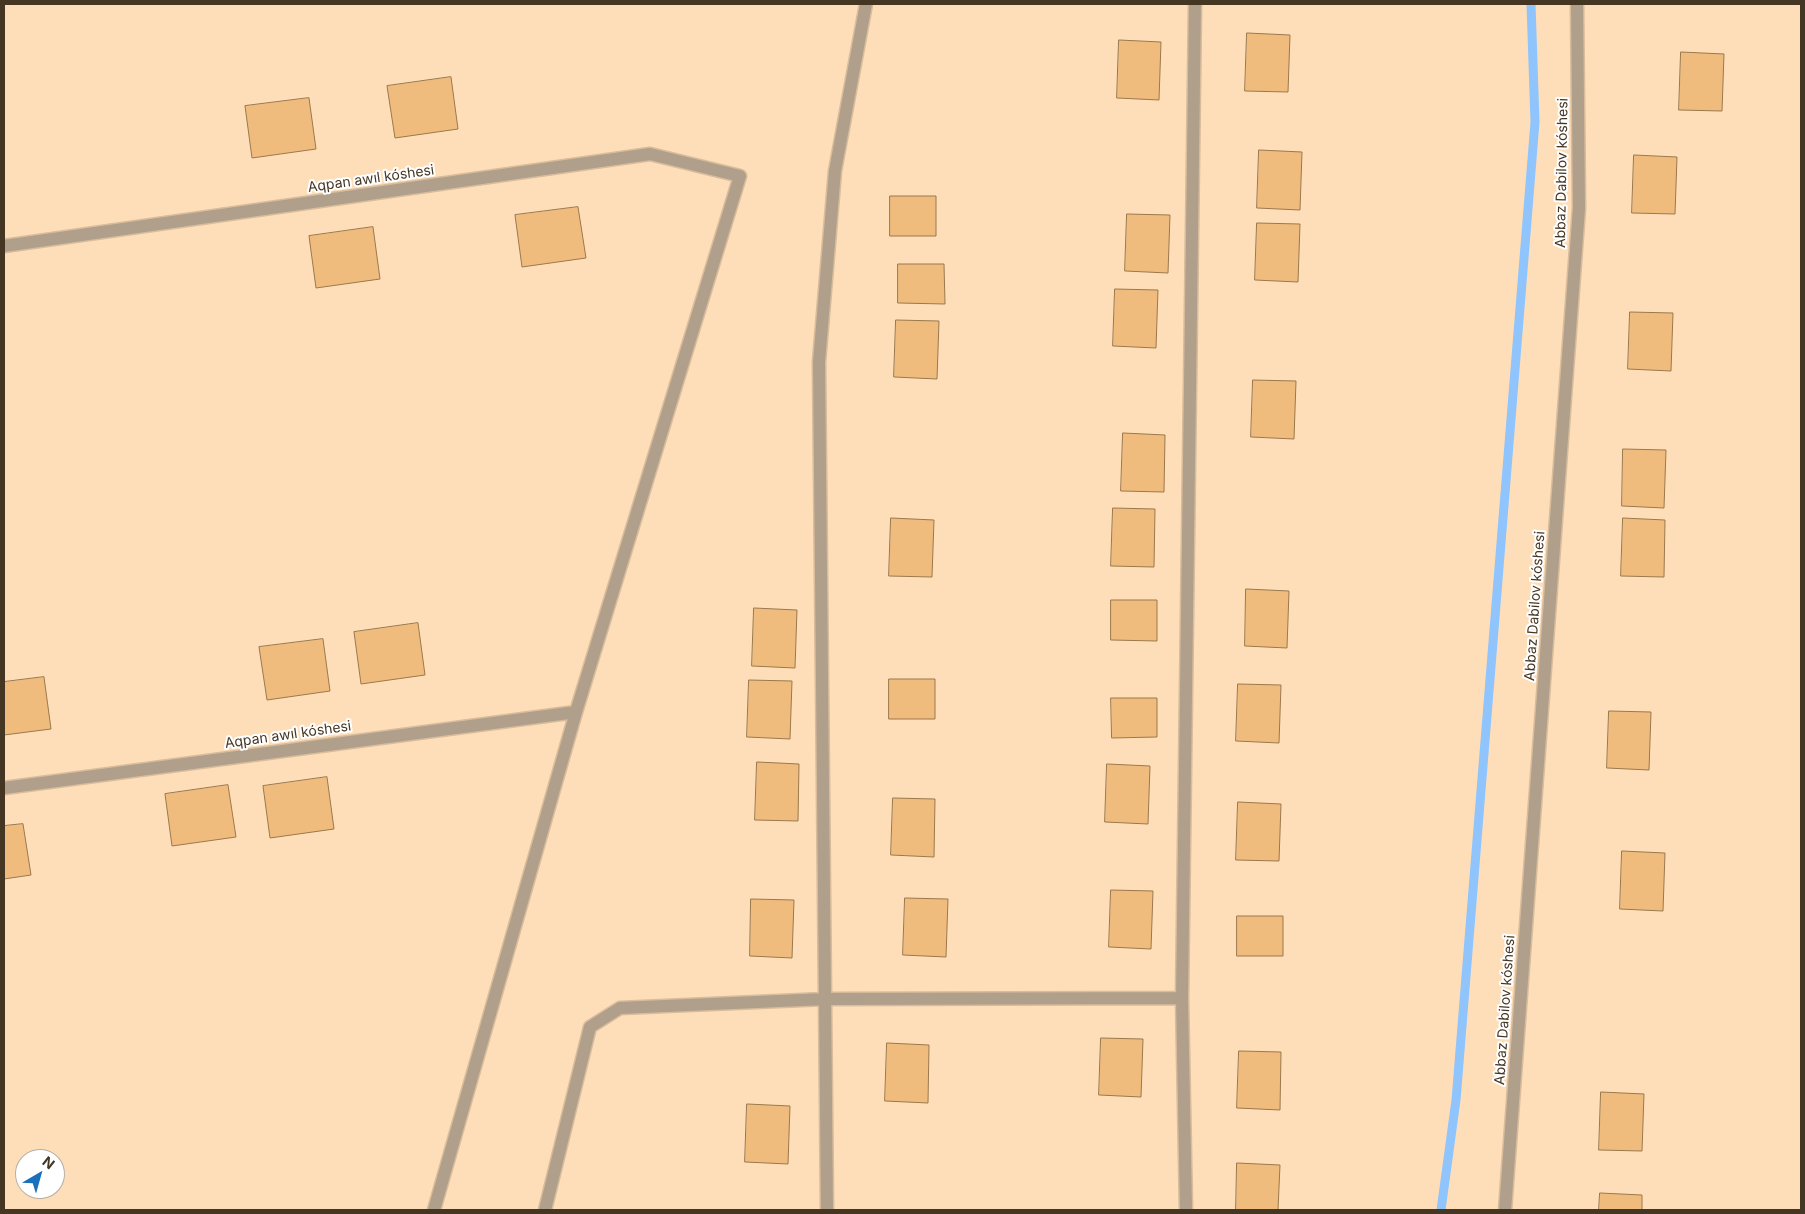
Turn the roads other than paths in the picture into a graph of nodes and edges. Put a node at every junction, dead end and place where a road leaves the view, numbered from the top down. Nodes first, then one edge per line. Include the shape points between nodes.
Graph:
1 (866, 4) edge
2 (1195, 4) edge
3 (1577, 4) edge
4 (4, 246) edge
5 (576, 712) junction
6 (4, 788) edge
7 (1182, 998) junction
8 (825, 999) junction
9 (434, 1210) edge
10 (545, 1210) edge
11 (827, 1210) edge
12 (1186, 1210) edge
13 (1505, 1210) edge

1 - 8 street via 835,171 820,362
2 - 7 street
3 - 13 street, Abbaz Dabilov kóshesi via 1579,208
4 - 5 street, Aqpan awıl kóshesi via 650,154 740,176
5 - 6 street, Aqpan awıl kóshesi
5 - 9 street
7 - 8 street
7 - 12 street
8 - 10 street via 620,1008 590,1027
8 - 11 street

